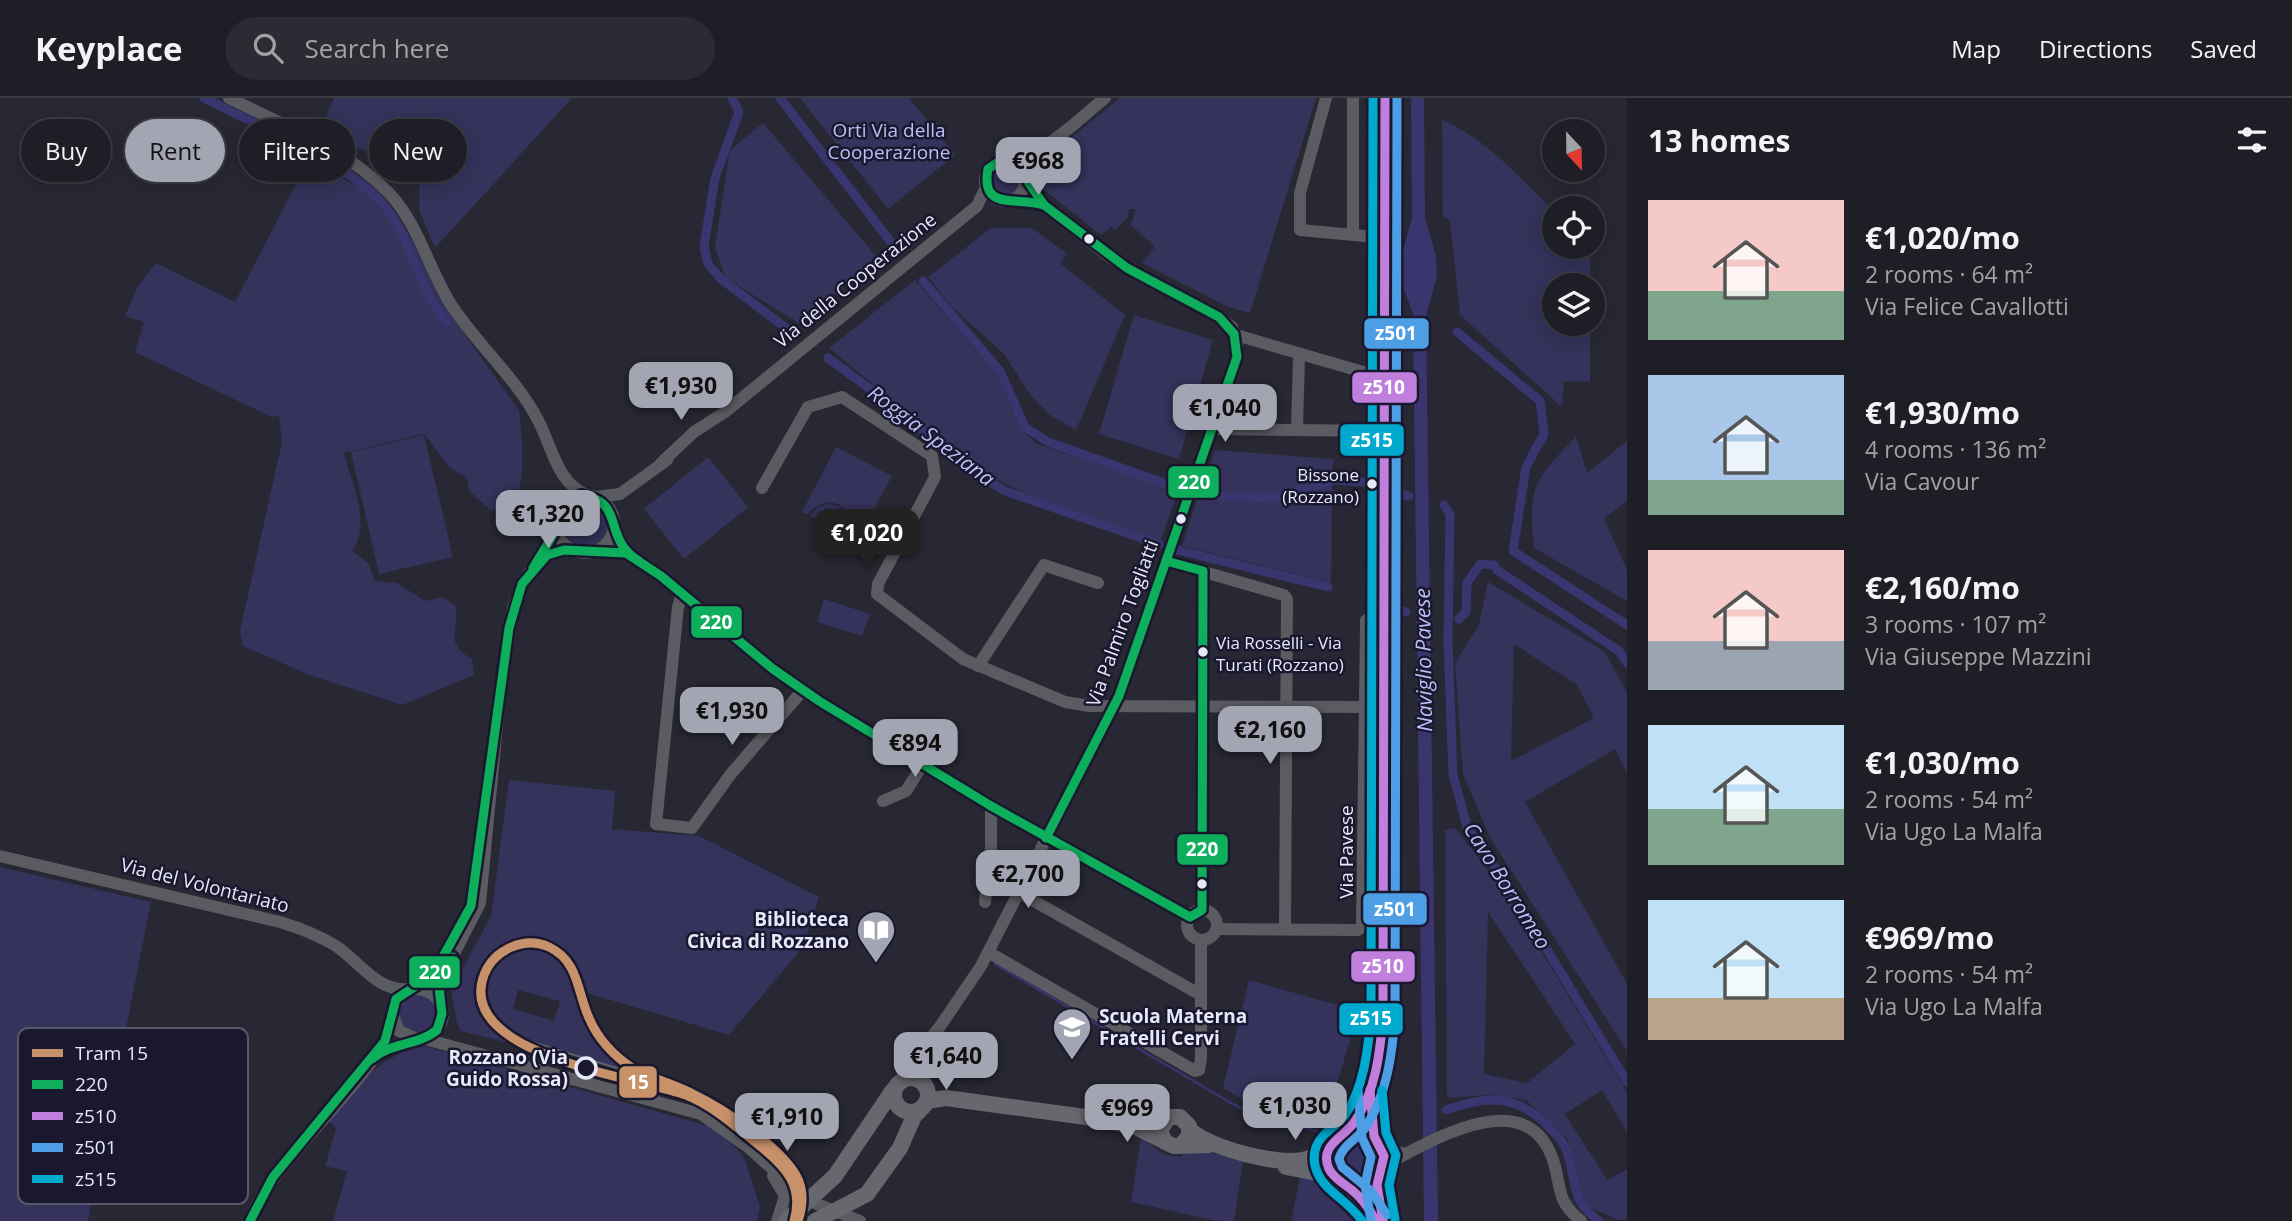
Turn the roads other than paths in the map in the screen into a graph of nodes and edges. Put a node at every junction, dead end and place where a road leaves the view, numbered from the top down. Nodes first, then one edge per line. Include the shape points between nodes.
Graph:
1 (229, 98) edge
2 (1082, 98) edge
3 (1105, 98) edge
4 (1326, 98) edge
5 (1353, 98) edge
6 (1384, 99) edge
7 (1090, 110) junction
8 (1047, 146) junction
9 (1002, 161) junction
10 (1025, 178) junction
11 (986, 187) junction
12 (1004, 201) junction
13 (1044, 205) junction
14 (977, 206) junction
15 (1353, 234) junction
16 (1386, 238) junction
17 (1234, 331) junction
18 (1299, 355) junction
19 (1384, 378) junction
20 (1213, 429) junction
21 (1297, 430) junction
22 (1384, 431) junction
23 (564, 478) junction
24 (634, 486) junction
25 (762, 488) dead end
26 (591, 496) junction
27 (562, 506) junction
28 (556, 524) junction
29 (614, 526) junction
30 (575, 551) junction
31 (595, 551) junction
32 (626, 553) junction
33 (1166, 562) junction
34 (537, 563) junction
35 (1203, 571) junction
36 (1098, 583) dead end
37 (682, 594) junction
38 (1384, 619) junction
39 (978, 666) junction
40 (803, 690) junction
41 (1114, 707) junction
42 (1203, 707) junction
43 (1367, 707) junction
44 (1287, 709) junction
45 (495, 742) junction
46 (923, 764) junction
47 (883, 801) dead end
48 (991, 806) junction
49 (1365, 806) junction
50 (1384, 807) junction
51 (1046, 838) junction
52 (0, 856) edge
53 (1018, 892) junction
54 (985, 902) dead end
55 (1202, 910) junction
56 (1190, 917) junction
57 (1217, 929) junction
58 (1285, 929) junction
59 (1201, 940) junction
60 (988, 952) junction
61 (384, 986) junction
62 (412, 989) junction
63 (1201, 995) junction
64 (442, 1010) junction
65 (392, 1013) junction
66 (939, 1028) junction
67 (419, 1039) junction
68 (464, 1048) junction
69 (375, 1055) junction
70 (906, 1078) junction
71 (923, 1083) junction
72 (893, 1090) junction
73 (1370, 1091) junction
74 (996, 1103) junction
75 (923, 1106) junction
76 (1100, 1119) junction
77 (1166, 1119) junction
78 (1349, 1130) junction
79 (1186, 1137) junction
80 (1164, 1141) junction
81 (1378, 1142) junction
82 (1331, 1144) junction
83 (748, 1147) junction
84 (1406, 1154) junction
85 (1265, 1158) junction
86 (1381, 1170) junction
87 (1333, 1175) junction
88 (835, 1176) junction
89 (1348, 1185) junction
90 (813, 1194) junction
91 (860, 1200) junction
92 (836, 1212) junction
93 (250, 1221) edge
94 (777, 1221) edge
95 (786, 1221) edge
96 (815, 1221) edge
97 (860, 1221) edge
98 (868, 1221) edge
99 (1376, 1221) edge
100 (1383, 1221) edge
101 (1581, 1221) edge

1 - 23 street via 365,171 390,194 411,222 437,276 492,344 532,410
2 - 7 street
3 - 7 street
4 - 15 street via 1300,193 1300,230
5 - 15 street
6 - 16 main road
7 - 8 street
8 - 9 street
8 - 10 street
9 - 10 street via 1015,163
9 - 11 street via 988,169
10 - 12 street via 1018,196
10 - 13 street
11 - 12 street via 991,196
11 - 14 street, Via della Cooperazione
12 - 13 street
12 - 14 street, Via della Cooperazione
13 - 17 street via 1119,264 1210,312
14 - 24 street, Via della Cooperazione via 699,438
15 - 16 street
16 - 19 main road
17 - 18 street
17 - 20 street, Via Palmiro Togliatti via 1237,357
18 - 19 street
18 - 21 street
19 - 22 main road
20 - 21 street
20 - 33 street, Via Palmiro Togliatti
21 - 22 street
22 - 38 main road
23 - 26 street via 573,489
23 - 27 street
24 - 26 street, Via della Cooperazione via 613,497
24 - 29 street, Via della Cooperazione
25 - 39 street via 804,411 835,397 846,399 932,456 935,477 878,584 877,594
26 - 27 street via 570,499
26 - 29 street via 609,508
27 - 28 street
28 - 30 street via 563,543
28 - 34 street
29 - 31 street via 609,540
29 - 32 street
30 - 31 street
30 - 34 street via 556,551
31 - 32 street
32 - 37 street
33 - 35 street
33 - 41 street, Via Palmiro Togliatti
34 - 45 street via 522,584 509,628
35 - 42 street
35 - 44 street via 1286,596
36 - 39 street via 1044,565
37 - 40 street
37 - 40 street via 656,824 692,828 730,775
38 - 43 street, Via Pavese via 1366,620
38 - 50 main road
39 - 41 street via 1065,702
40 - 46 street
41 - 42 street
41 - 51 street, Via Palmiro Togliatti
42 - 44 street
42 - 55 street
43 - 44 street
43 - 49 street, Via Pavese
44 - 58 street
45 - 62 street via 471,906 436,971
45 - 64 street via 480,903 441,979
46 - 47 street via 906,791
46 - 48 street
48 - 51 street
48 - 54 street
49 - 50 street
49 - 58 street, Via Pavese via 1365,922 1358,930
50 - 73 main road via 1383,1017
51 - 53 street, Via Palmiro Togliatti
51 - 56 street
52 - 61 street, Via del Volontariato via 311,932 338,947
53 - 60 street, Via Palmiro Togliatti
53 - 63 street
55 - 56 street
55 - 57 street via 1213,915
56 - 59 street via 1189,933
57 - 58 street
57 - 59 street
59 - 63 street
60 - 63 street via 1188,1069 1199,1070
60 - 66 street, Via Palmiro Togliatti
61 - 62 street
61 - 65 street
62 - 64 street via 432,993
62 - 65 street via 398,997
64 - 67 street via 436,1031
64 - 68 street via 449,1036
65 - 67 street via 400,1032
65 - 69 street via 390,1032
66 - 70 street, Via Palmiro Togliatti via 917,1054
66 - 71 street, Via Palmiro Togliatti via 925,1056
67 - 68 street
67 - 69 street
68 - 83 street via 701,1114
69 - 93 street via 272,1177
70 - 71 main road
70 - 72 main road
71 - 74 main road
71 - 75 main road via 928,1091
72 - 75 main road via 894,1102 903,1111
72 - 88 main road
73 - 78 main road
73 - 81 main road
74 - 75 main road via 942,1097
74 - 76 main road
75 - 91 main road
76 - 77 main road
76 - 80 main road via 1136,1127
77 - 79 main road via 1180,1116 1187,1122
77 - 80 main road via 1160,1130
78 - 81 main road via 1360,1130
78 - 82 main road
79 - 80 main road via 1174,1146
79 - 85 main road
81 - 84 street
81 - 86 main road
82 - 85 main road via 1306,1159
82 - 87 main road via 1327,1159
83 - 90 street
83 - 94 street via 784,1192 785,1203
84 - 86 street
84 - 101 street via 1496,1119 1527,1126 1548,1149 1561,1199
85 - 87 main road via 1277,1165
86 - 89 main road via 1363,1185
86 - 100 main road via 1377,1185
87 - 89 main road
88 - 90 main road
88 - 92 street via 829,1201
89 - 99 main road
90 - 92 street
90 - 95 main road
91 - 92 main road
91 - 98 street
92 - 96 main road
92 - 97 street

